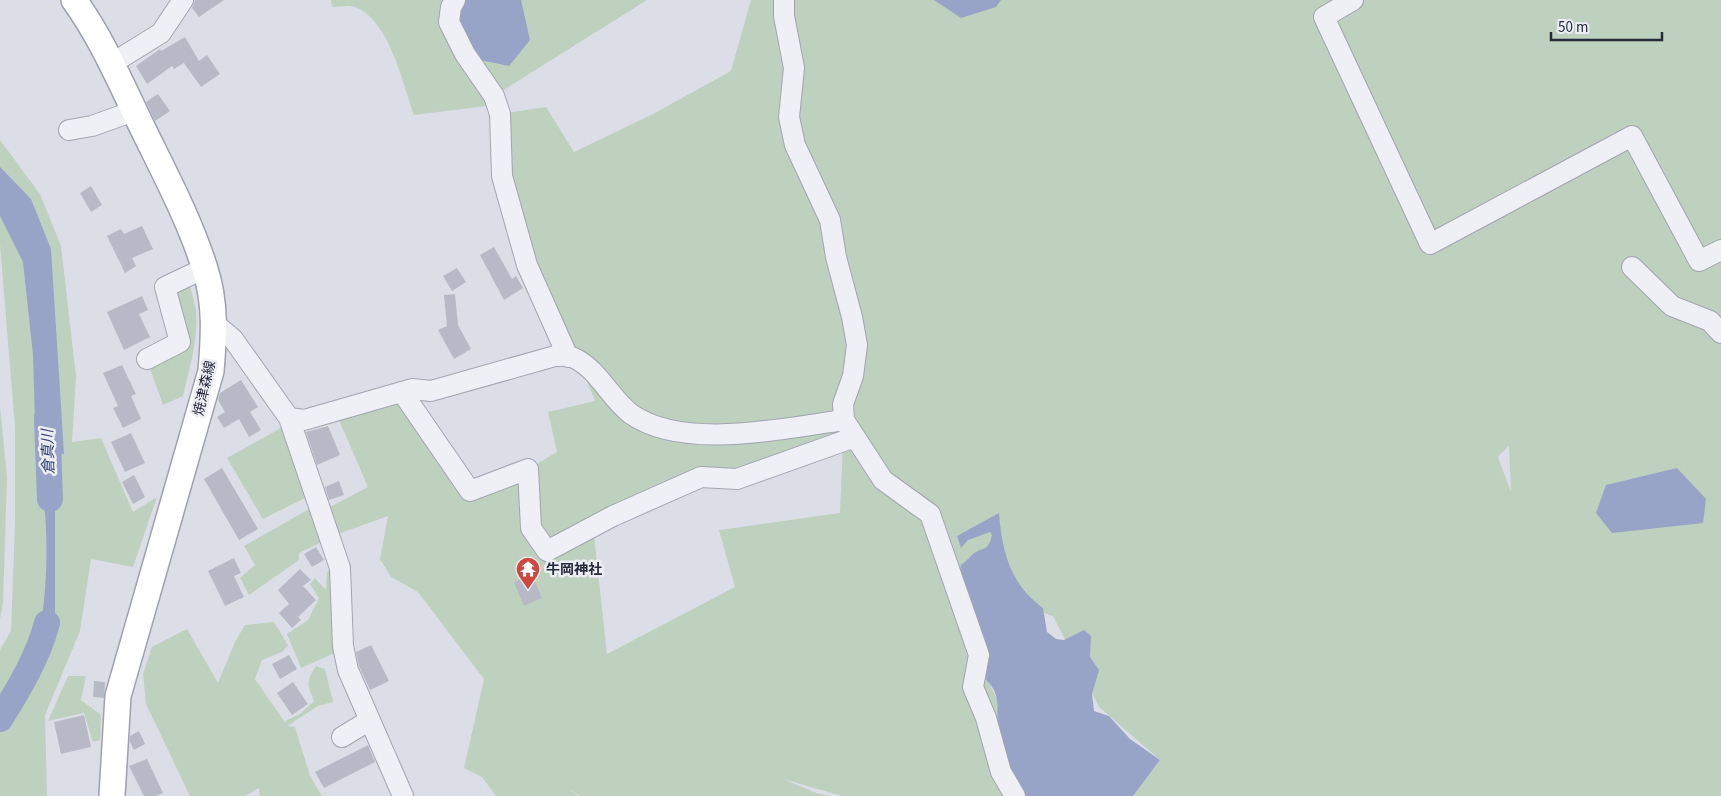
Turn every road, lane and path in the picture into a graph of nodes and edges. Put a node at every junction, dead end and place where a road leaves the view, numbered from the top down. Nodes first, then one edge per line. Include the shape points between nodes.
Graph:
1 (74, 0) edge
2 (183, 0) edge
3 (455, 0) edge
4 (784, 0) edge
5 (1353, 0) edge
6 (111, 64) junction
7 (134, 111) junction
8 (68, 130) dead end
9 (1721, 250) edge
10 (1632, 267) dead end
11 (205, 268) junction
12 (215, 324) junction
13 (1721, 333) edge
14 (568, 357) junction
15 (147, 359) dead end
16 (402, 392) junction
17 (289, 418) junction
18 (844, 420) junction
19 (855, 437) junction
20 (370, 720) junction
21 (342, 737) dead end
22 (112, 796) edge
23 (404, 796) edge
24 (1015, 796) edge

1 - 6 main road, 焼津森線 via 89,20
2 - 6 street via 161,33
3 - 14 street via 449,22 464,54 494,96 500,114 502,176 527,265
4 - 18 street via 794,68 790,117 795,145 830,220 857,345 853,376 843,404
5 - 9 street via 1324,17 1430,244 1632,136 1699,261
6 - 7 main road, 焼津森線
7 - 8 street via 92,126
7 - 11 main road, 焼津森線 via 187,221
10 - 13 street via 1672,306 1710,321
11 - 12 main road, 焼津森線
11 - 15 street via 164,287 180,342
12 - 17 street via 233,339
12 - 22 main road, 焼津森線 via 211,371 118,696
14 - 16 street via 555,356 432,391 412,389
14 - 18 street via 587,366 631,413 660,428 718,435
16 - 17 street via 304,420
16 - 19 street via 470,491 528,469 531,528 547,551 612,516 701,477 737,479
17 - 20 street via 340,568 343,646 348,670
18 - 19 street
19 - 24 street via 883,480 930,514 979,655 973,687 986,718 1001,772
20 - 21 street
20 - 23 street

